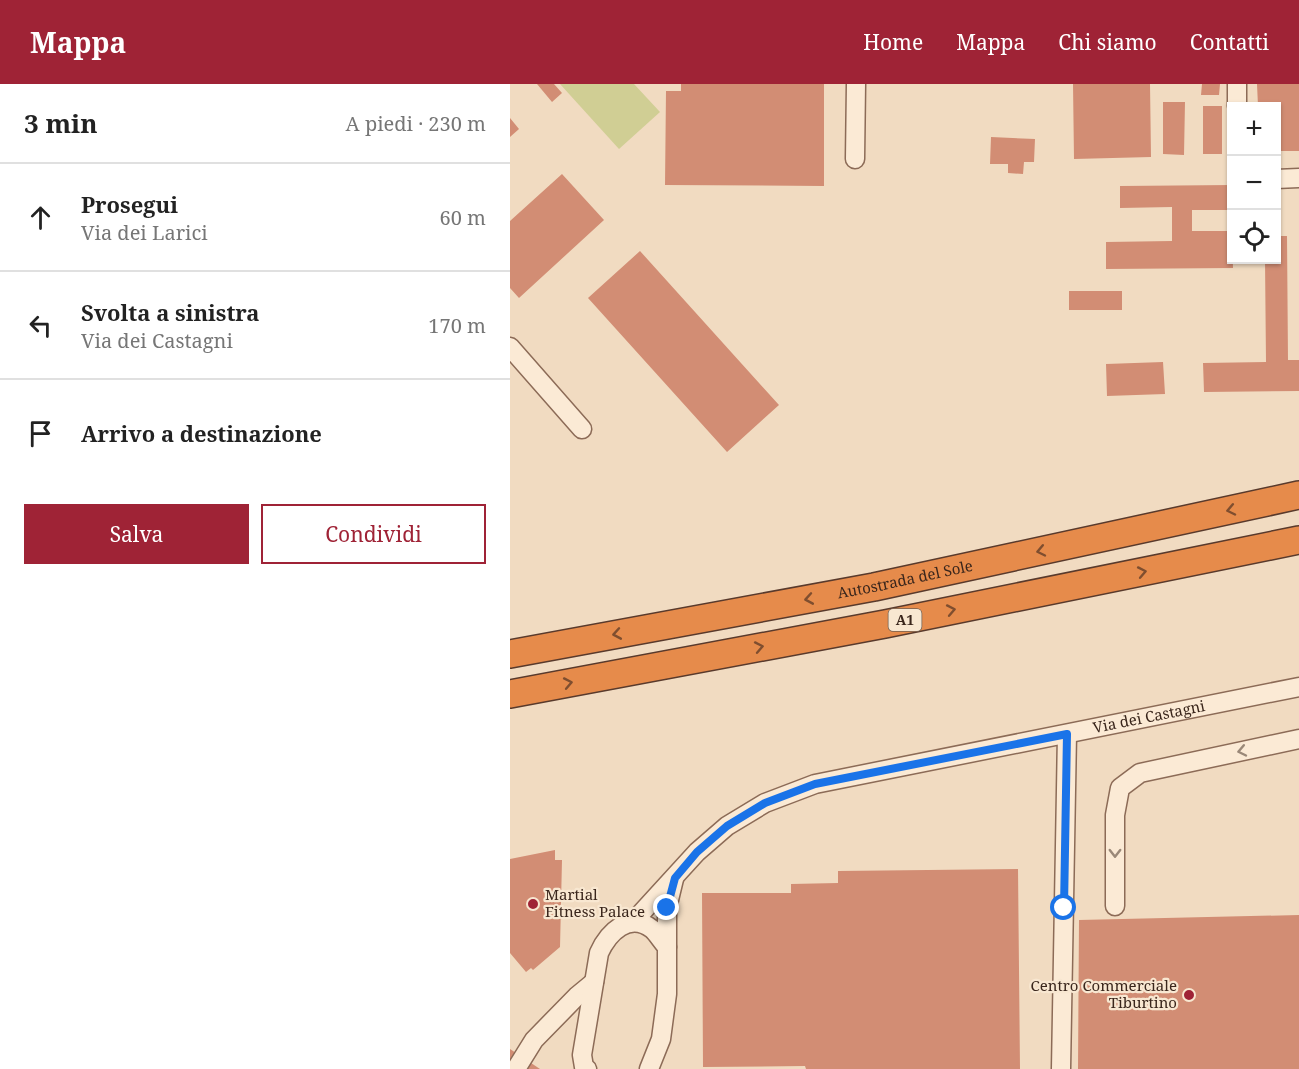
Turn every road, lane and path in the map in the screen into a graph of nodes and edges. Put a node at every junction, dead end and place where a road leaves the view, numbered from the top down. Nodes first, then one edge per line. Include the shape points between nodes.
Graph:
1 (856, 84) edge
2 (1237, 84) edge
3 (1237, 102) edge
4 (855, 159) dead end
5 (1281, 178) edge
6 (1299, 178) edge
7 (510, 347) edge
8 (582, 429) dead end
9 (1294, 497) edge
10 (1299, 540) edge
11 (510, 654) edge
12 (1299, 687) edge
13 (510, 694) edge
14 (1067, 734) junction
15 (1299, 739) edge
16 (675, 878) junction
17 (1115, 906) dead end
18 (633, 922) junction
19 (667, 947) junction
20 (594, 982) junction
21 (581, 1065) edge
22 (653, 1065) edge
23 (516, 1069) edge
24 (1061, 1069) edge

1 - 4 street
2 - 3 street
5 - 6 street
7 - 8 street
9 -> 11 highway, Autostrada del Sole via 874,587
13 -> 10 highway, A1 via 885,624
12 - 14 street, Via dei Castagni
14 - 16 street, Via dei Castagni via 790,792 727,826
14 - 24 street
15 -> 17 street via 1140,773 1120,789 1115,815
16 - 18 street, Via dei Castagni
16 - 19 street, Via dei Castagni via 667,908
18 - 19 street via 651,928
18 - 20 street, Via dei Castagni via 622,925 604,941
19 - 22 street, Via dei Castagni via 668,994
20 - 21 street, Via dei Castagni
20 - 23 street via 534,1040

